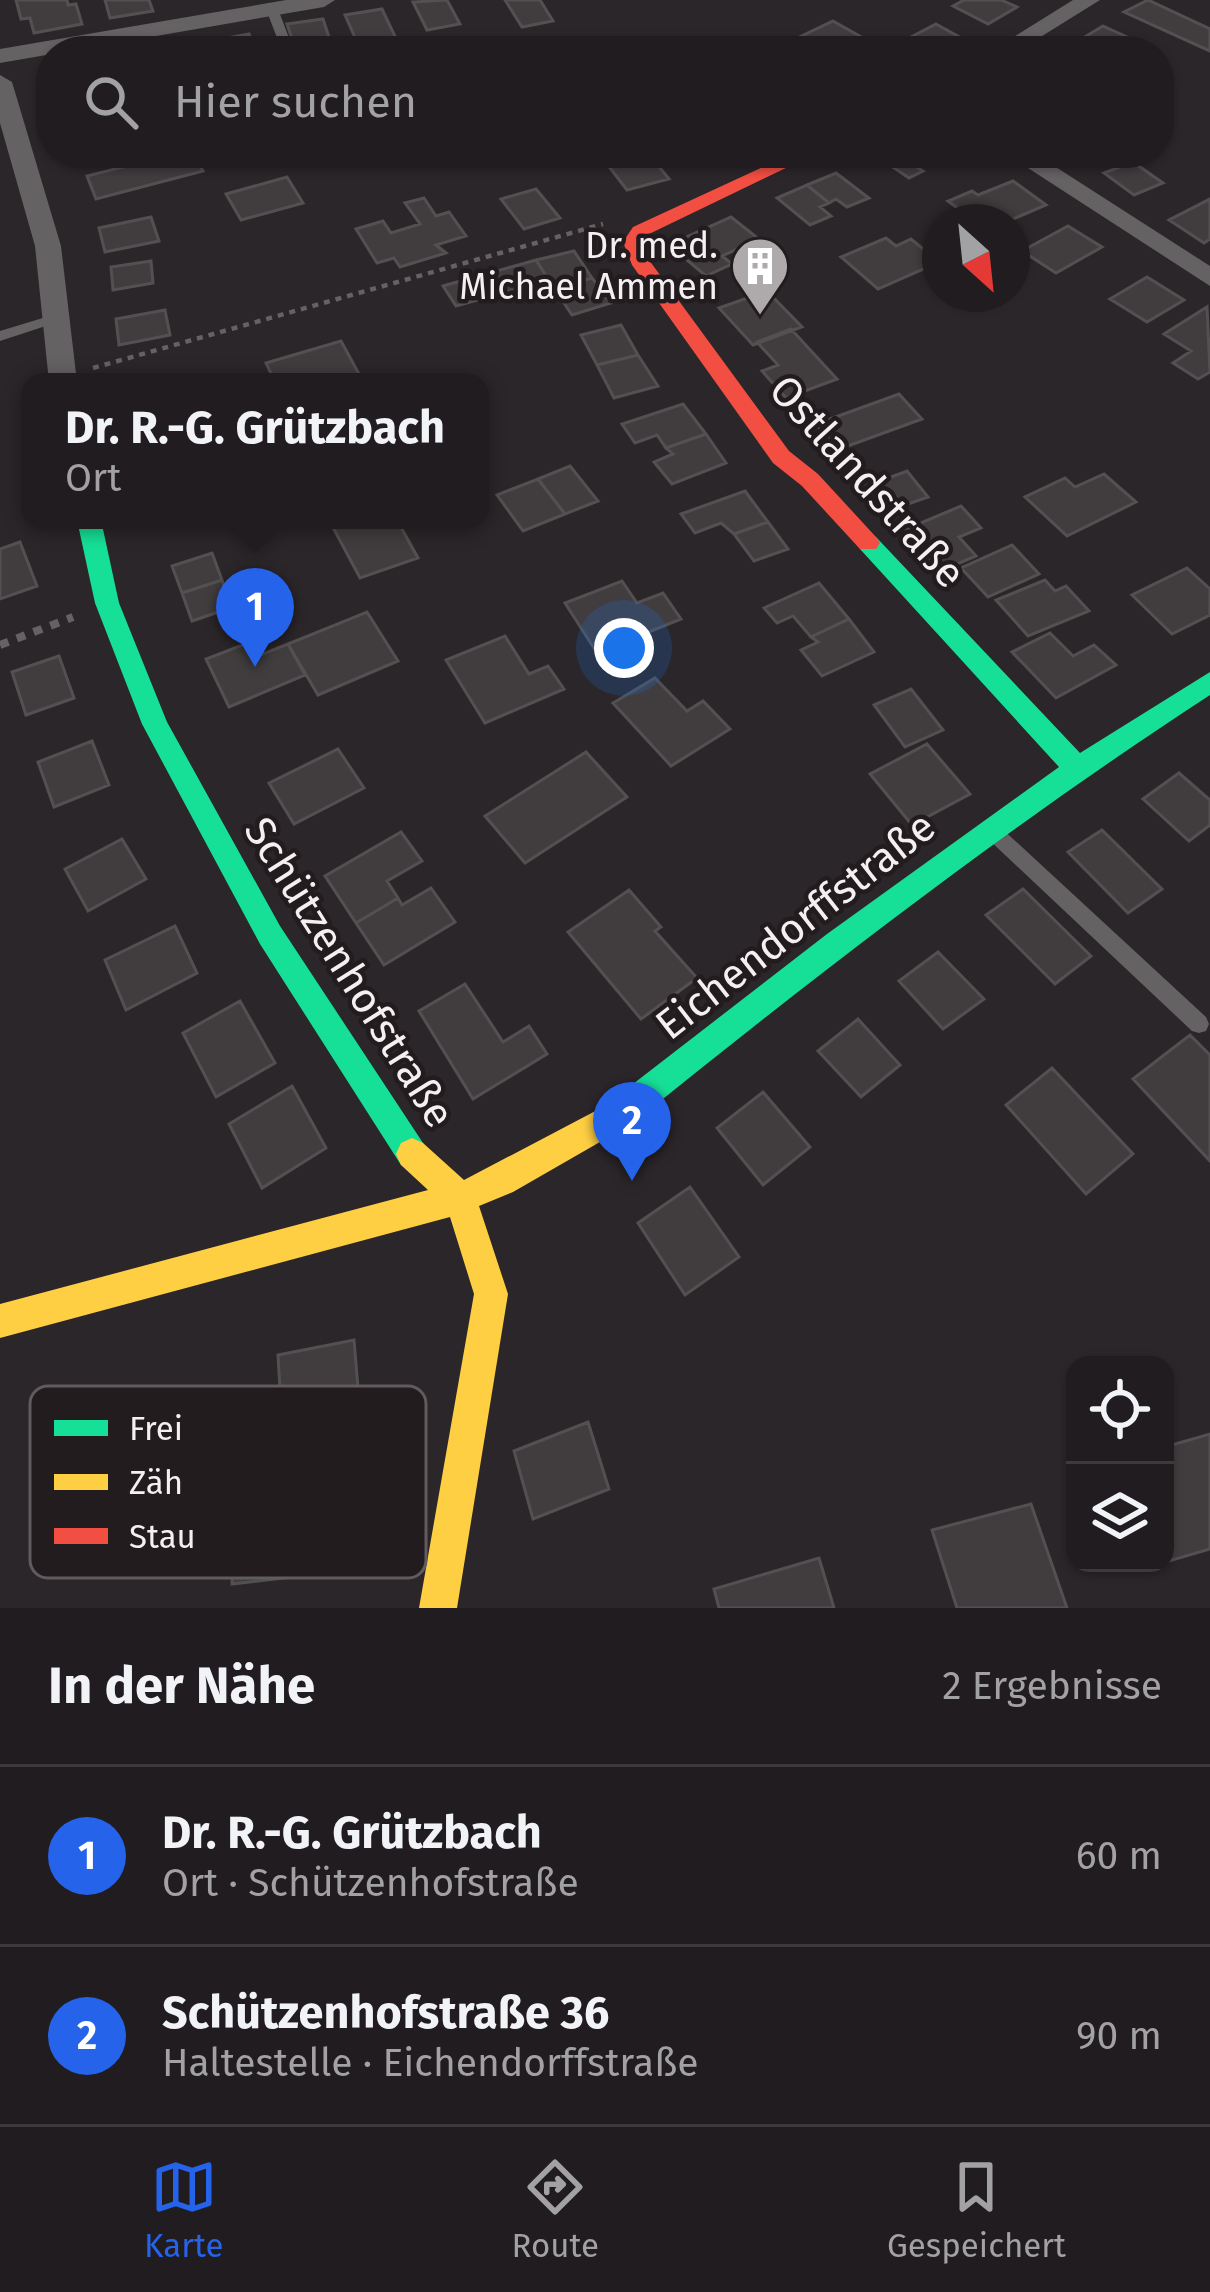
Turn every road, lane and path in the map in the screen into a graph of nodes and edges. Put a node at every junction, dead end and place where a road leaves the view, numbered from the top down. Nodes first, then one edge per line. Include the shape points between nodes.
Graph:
1 (324, 0) edge
2 (1089, 0) edge
3 (272, 9) junction
4 (116, 36) edge
5 (282, 36) edge
6 (1028, 36) edge
7 (36, 50) edge
8 (0, 56) edge
9 (0, 82) edge
10 (8, 133) edge
11 (776, 168) edge
12 (1040, 168) edge
13 (640, 231) junction
14 (1210, 278) edge
15 (56, 318) junction
16 (0, 337) edge
17 (62, 373) edge
18 (87, 373) edge
19 (91, 529) edge
20 (107, 602) junction
21 (0, 645) edge
22 (1210, 682) edge
23 (1075, 766) junction
24 (990, 829) junction
25 (1199, 1024) dead end
26 (460, 1198) junction
27 (0, 1321) edge
28 (438, 1608) edge

1 - 3 street
2 - 6 street
3 - 4 street
3 - 5 lane
7 - 8 street
9 - 10 street
10 - 15 street via 48,246
11 - 13 street
12 - 14 street
13 - 18 path via 596,223
13 - 23 street, Ostlandstraße via 633,242 639,261 781,457
15 - 16 lane
15 - 17 street
19 - 20 street, Schützenhofstraße
20 - 21 path
20 - 26 street, Schützenhofstraße via 154,724 270,935 418,1163
22 - 23 street, Eichendorffstraße
23 - 24 street, Eichendorffstraße
24 - 25 lane
24 - 26 street, Eichendorffstraße via 613,1119
26 - 27 street, Eichendorffstraße
26 - 28 street via 491,1294

